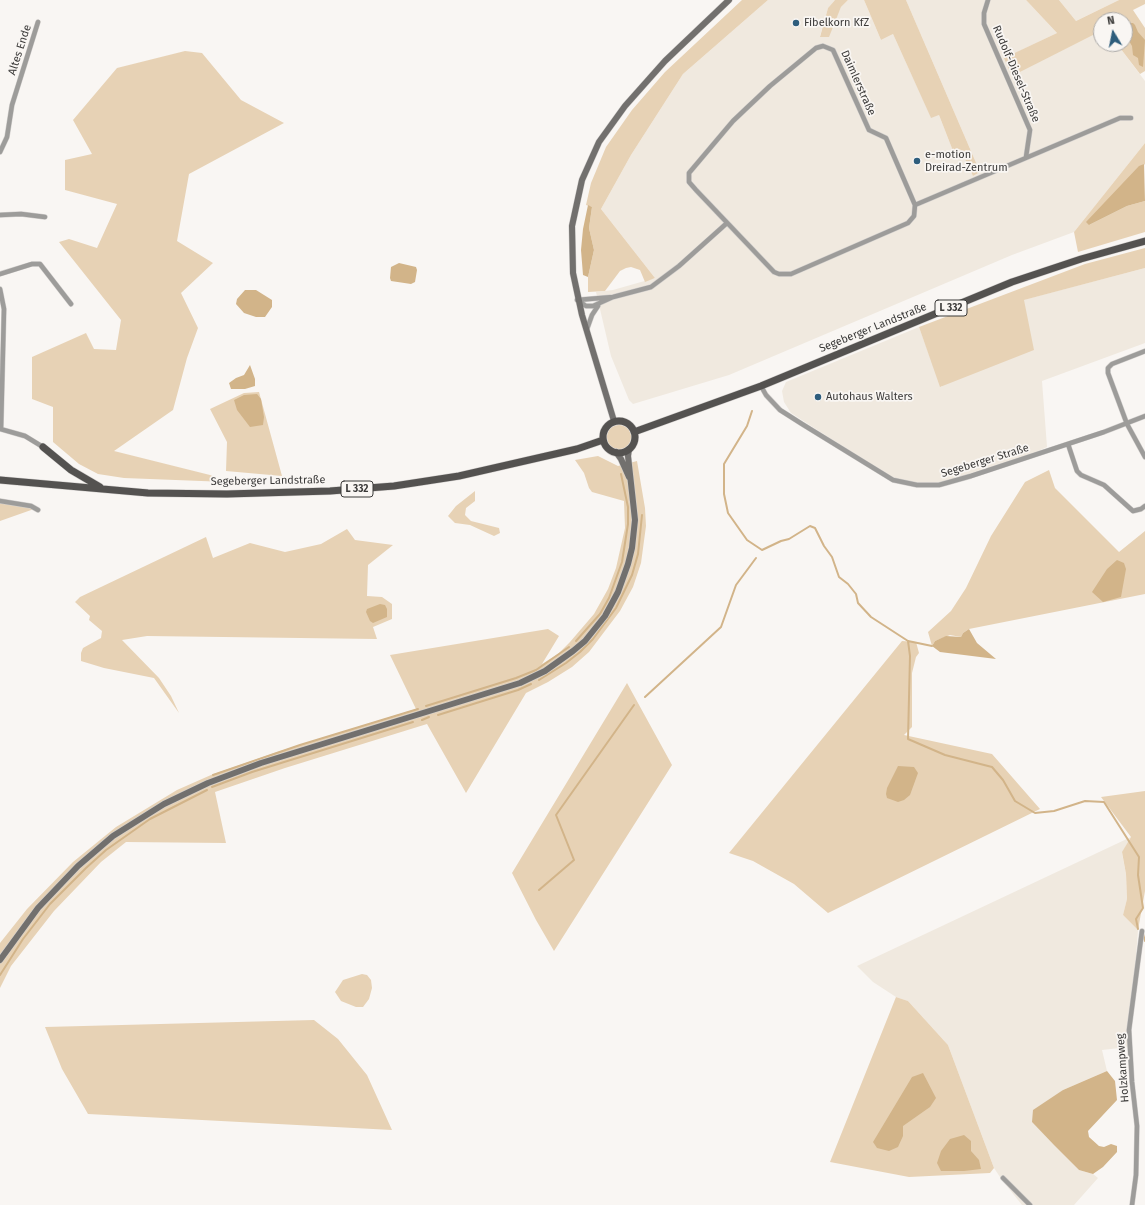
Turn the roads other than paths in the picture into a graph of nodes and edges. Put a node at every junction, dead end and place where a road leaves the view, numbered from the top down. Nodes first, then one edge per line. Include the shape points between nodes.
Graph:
1 (729, 0) edge
2 (988, 0) edge
3 (38, 22) dead end
4 (1131, 118) dead end
5 (0, 152) edge
6 (1026, 157) junction
7 (915, 205) junction
8 (0, 215) edge
9 (45, 217) dead end
10 (727, 223) junction
11 (1145, 241) edge
12 (0, 274) edge
13 (0, 289) edge
14 (613, 297) junction
15 (577, 300) junction
16 (71, 304) dead end
17 (599, 304) junction
18 (587, 331) junction
19 (1145, 351) edge
20 (761, 386) junction
21 (1145, 416) edge
22 (614, 422) junction
23 (1127, 424) junction
24 (0, 429) edge
25 (634, 432) junction
26 (603, 440) junction
27 (1068, 444) junction
28 (43, 447) joint
29 (629, 449) junction
30 (616, 452) junction
31 (1145, 456) edge
32 (0, 480) edge
33 (15, 482) junction
34 (631, 482) junction
35 (0, 485) edge
36 (106, 490) junction
37 (0, 501) edge
38 (1145, 506) edge
39 (38, 510) dead end
40 (1142, 931) dead end
41 (0, 960) edge
42 (1003, 1178) dead end
43 (1030, 1205) edge
44 (1132, 1205) edge

1 - 15 main road via 643,84 599,142 582,180 573,217 571,253
2 - 6 street, Rudolf-Diesel-Straße via 984,24 1030,130
3 - 5 street, Altes Ende via 12,105 7,137
4 - 6 street via 1120,118
6 - 7 street
7 - 10 street, Daimlerstraße via 914,216 908,223 785,275 774,272
7 - 10 street, Daimlerstraße via 886,138 869,130 834,50 823,46 816,48 770,86 733,121 689,173 689,182
8 - 9 street
10 - 14 street via 661,281 651,287
11 - 20 main road, Segeberger Landstraße / L 332 via 1012,282
12 - 16 street via 40,264
13 - 24 street via 4,309
14 - 15 street
14 - 17 street
15 - 17 street via 588,307
15 - 18 main road
17 - 18 street
18 - 22 main road
19 - 23 street via 1108,368
20 - 25 main road, Segeberger Landstraße / L 332
20 - 27 street, Segeberger Straße via 780,410 875,470 893,480 908,484 939,485
21 - 23 street, Segeberger Straße
22 - 25 main road via 627,423
22 - 26 main road via 605,429
23 - 27 street, Segeberger Straße
23 - 31 street
24 - 28 street via 25,436
25 - 29 main road via 634,441
26 - 30 main road via 608,448
26 - 36 main road, Segeberger Landstraße / L 332 via 509,466 379,487 250,494
27 - 38 street via 1081,475 1104,485 1133,511
28 - 36 main road via 70,470
29 - 30 main road
29 - 34 main road
30 - 34 main road
32 - 33 main road, Segeberger Landstraße / L 332
33 - 35 main road
33 - 36 main road, Segeberger Landstraße / L 332
34 - 41 main road via 635,520 632,548 624,577 605,616 585,641 564,659 515,685 261,763 208,782 164,804 113,836 78,866 38,908
37 - 39 street via 31,506
40 - 44 street, Holzkampweg via 1129,1030 1137,1126 1136,1175
42 - 43 street

